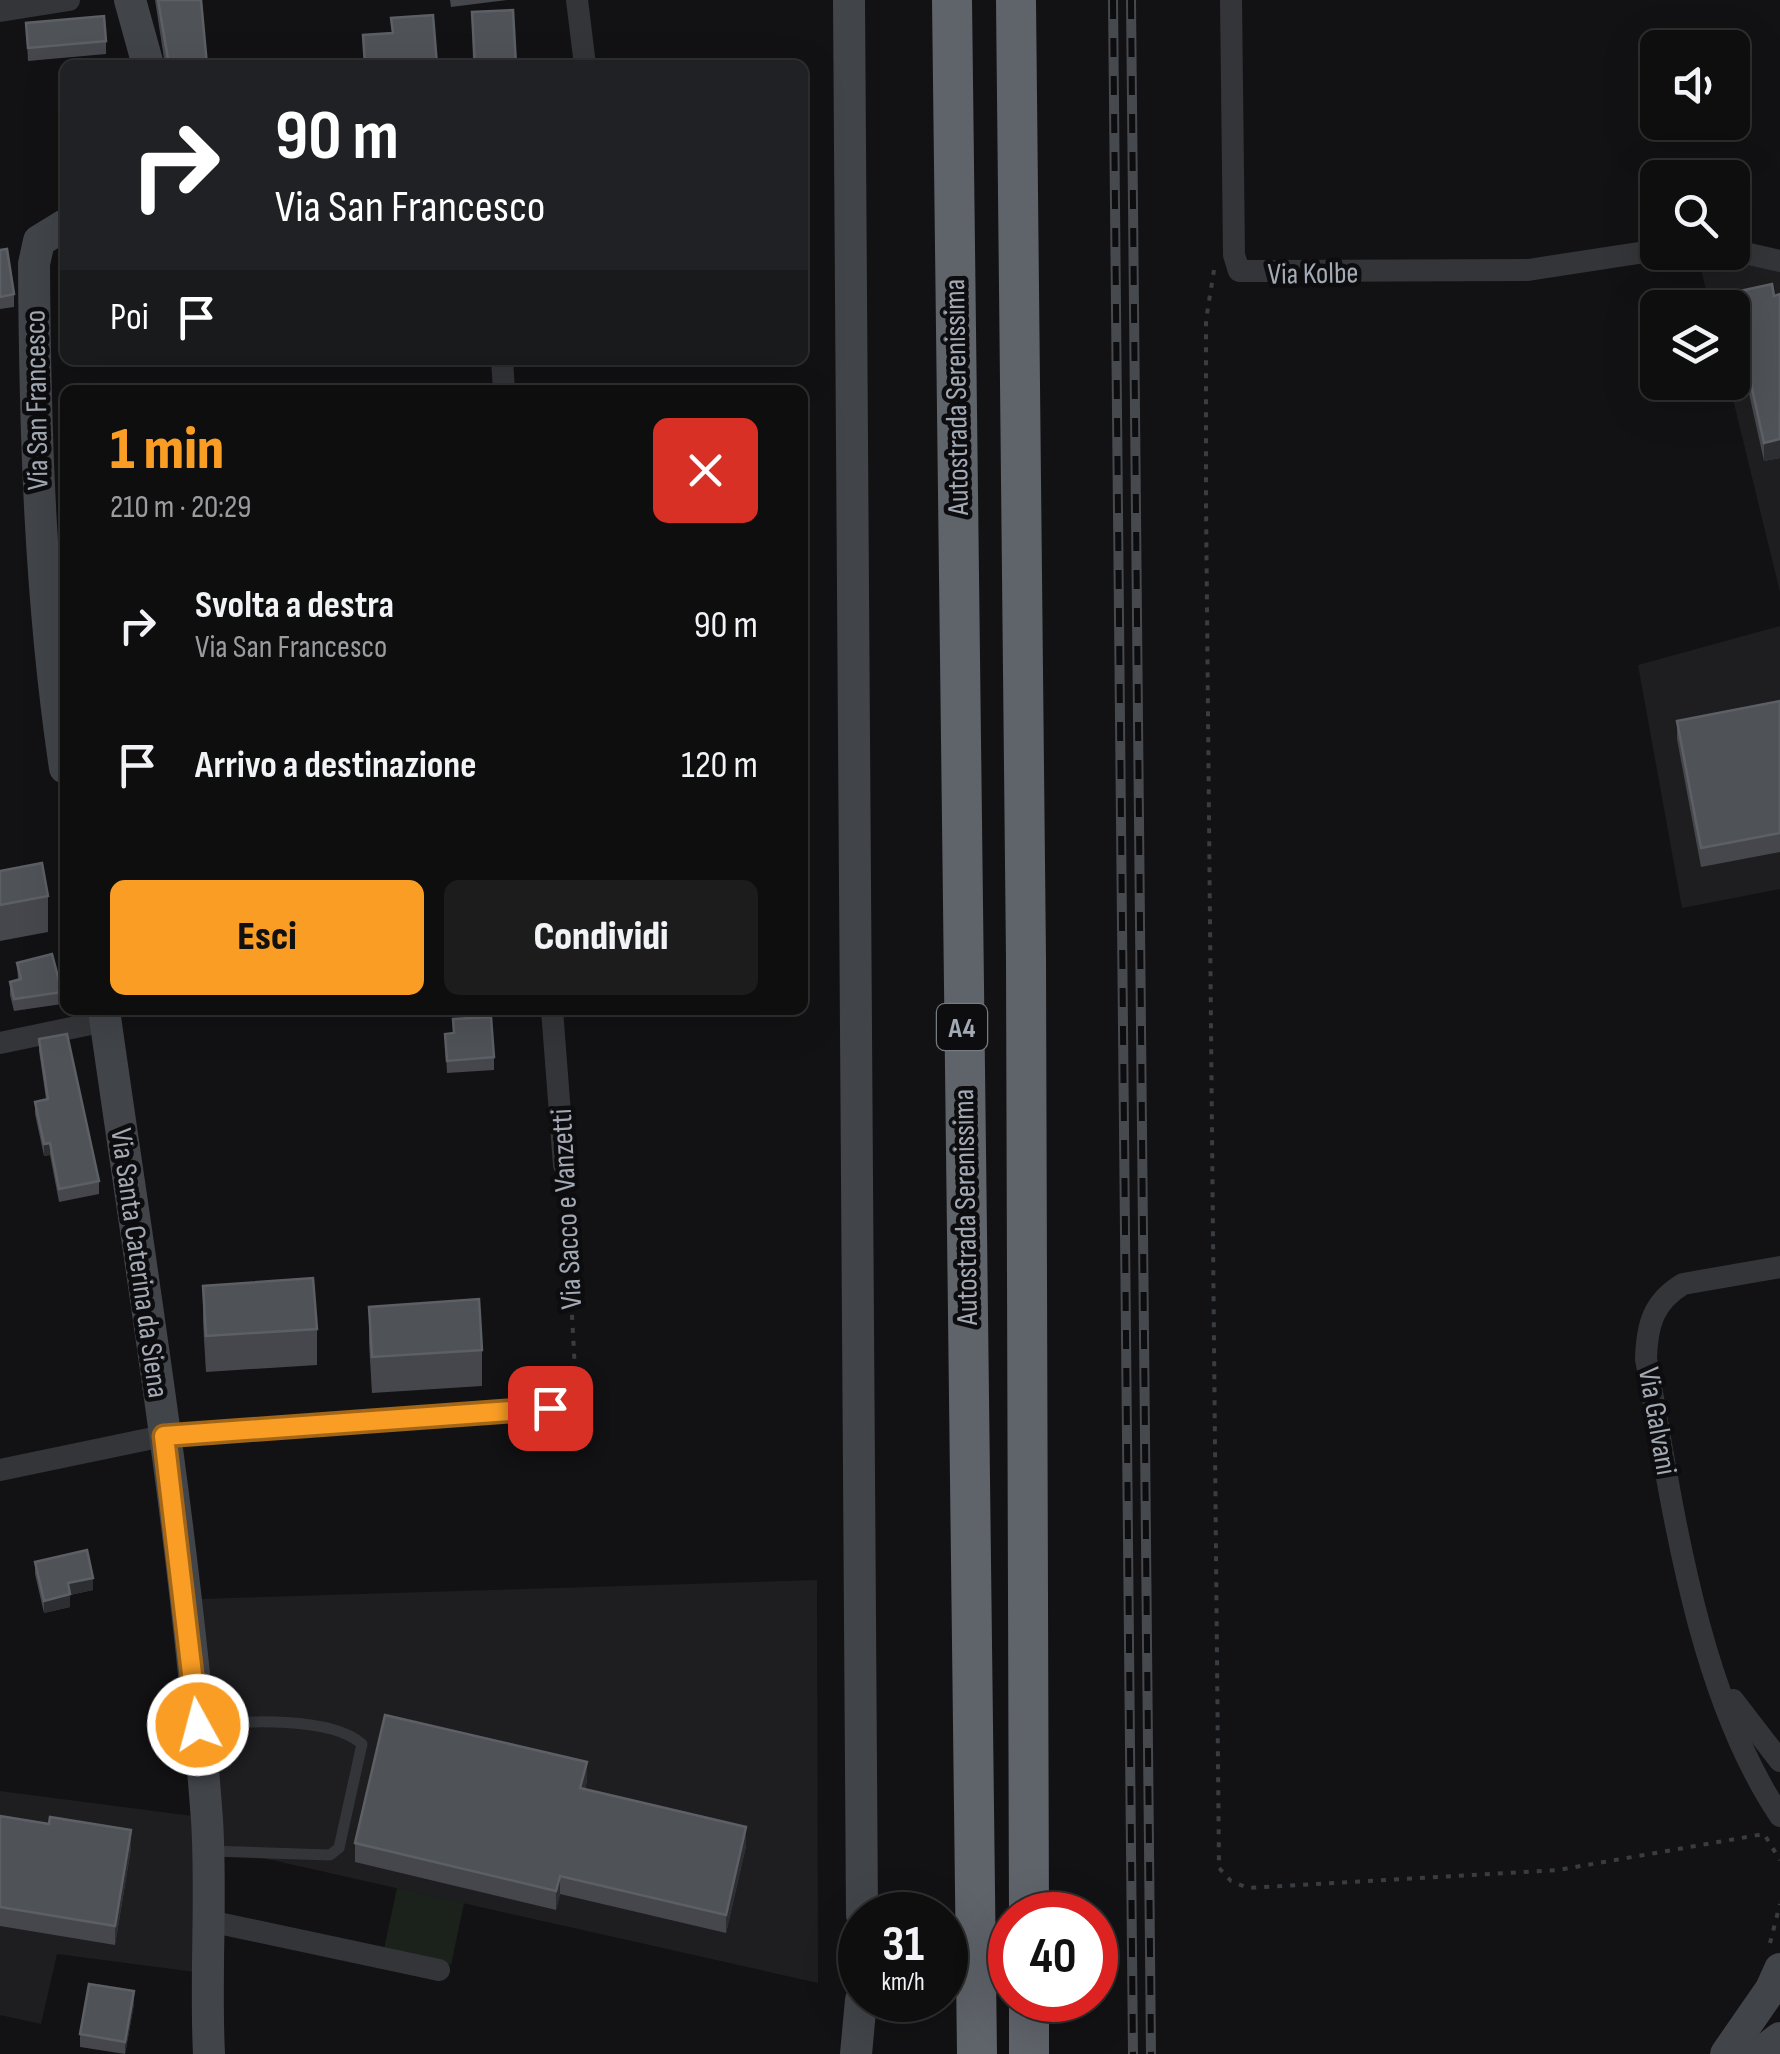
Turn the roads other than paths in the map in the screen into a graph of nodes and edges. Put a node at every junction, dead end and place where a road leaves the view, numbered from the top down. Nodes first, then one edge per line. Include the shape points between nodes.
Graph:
1 (68, 0) edge
2 (130, 0) edge
3 (577, 0) edge
4 (849, 0) edge
5 (952, 0) edge
6 (1016, 0) edge
7 (1231, 0) edge
8 (0, 11) edge
9 (147, 60) edge
10 (583, 60) edge
11 (60, 228) edge
12 (1640, 253) edge
13 (1750, 254) edge
14 (1780, 262) edge
15 (60, 734) edge
16 (104, 1015) edge
17 (552, 1015) edge
18 (0, 1043) edge
19 (564, 1165) road end
20 (1780, 1267) edge
21 (550, 1408) dead end
22 (164, 1436) junction
23 (0, 1470) edge
24 (1714, 1666) junction
25 (198, 1725) junction
26 (1780, 1761) edge
27 (1780, 1816) edge
28 (208, 1850) junction
29 (862, 1892) edge
30 (1029, 1892) edge
31 (209, 1921) junction
32 (1780, 1969) edge
33 (439, 1970) dead end
34 (859, 2022) edge
35 (1029, 2022) edge
36 (1780, 2038) edge
37 (209, 2054) edge
38 (856, 2054) edge
39 (977, 2054) edge
40 (1029, 2054) edge
41 (1726, 2054) edge
42 (1759, 2054) edge

1 - 8 street
2 - 9 street
3 - 10 street
4 - 29 street
5 - 39 highway, Autostrada Serenissima / A4
6 - 30 highway, Autostrada Serenissima / A4
7 - 12 street, Via Kolbe via 1239,271 1528,270
11 - 15 street, Via San Francesco via 39,241 34,264 36,479
13 - 14 street
16 - 18 street
16 - 22 street, Via Santa Caterina da Siena
17 - 19 street, Via Sacco e Vanzetti
20 - 24 street, Via Galvani via 1683,1284 1659,1302 1647,1331 1646,1359 1675,1516
21 - 22 street
22 - 23 street
22 - 25 street, Via Santa Caterina da Siena
24 - 26 street, Via Galvani via 1742,1716
24 - 27 street, Via Galvani via 1741,1753
25 - 28 street, Via Santa Caterina da Siena
25 - 28 lane via 242,1721 341,1729 362,1744 339,1848 330,1856
28 - 31 street, Via Santa Caterina da Siena
31 - 33 street
31 - 37 street, Via Santa Caterina da Siena
32 - 41 street
34 - 38 street
35 - 40 highway
36 - 42 street

